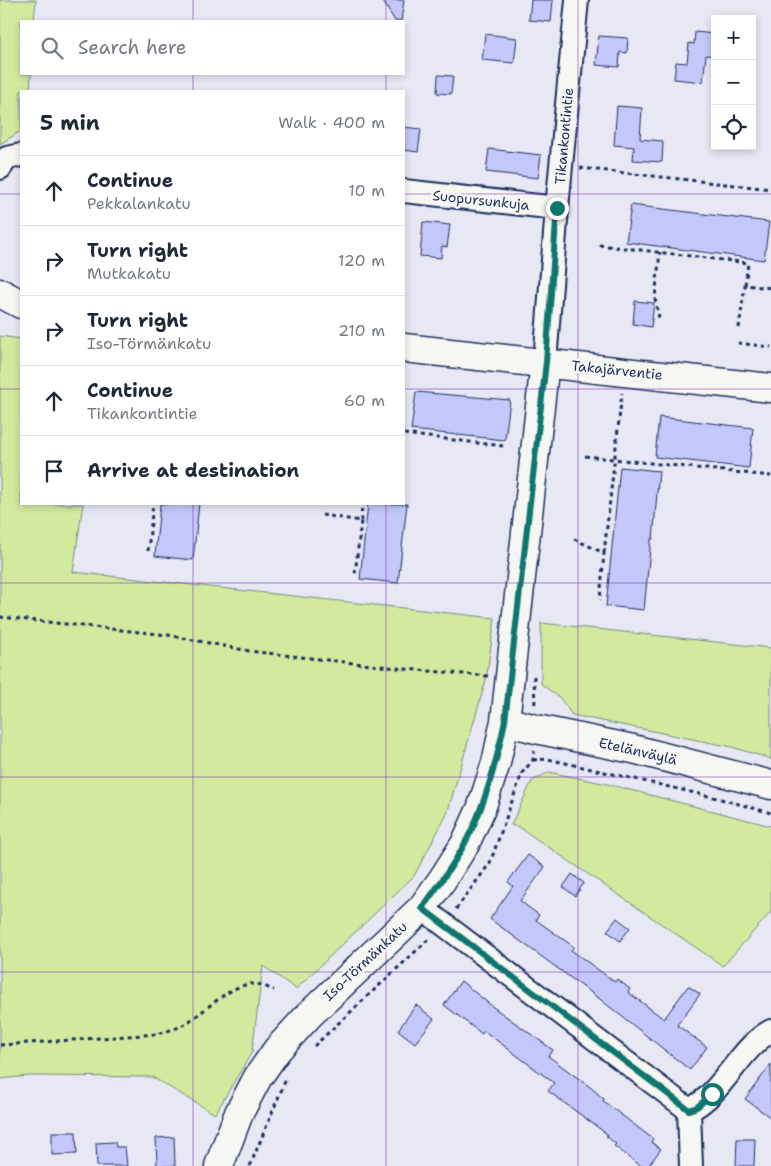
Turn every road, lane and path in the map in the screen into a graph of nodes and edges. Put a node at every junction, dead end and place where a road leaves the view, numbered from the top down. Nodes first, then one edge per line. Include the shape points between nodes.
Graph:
1 (577, 0) edge
2 (20, 154) edge
3 (562, 166) junction
4 (0, 168) edge
5 (771, 189) edge
6 (405, 191) edge
7 (557, 208) junction
8 (598, 245) dead end
9 (660, 252) junction
10 (745, 285) junction
11 (771, 288) edge
12 (0, 293) edge
13 (20, 303) edge
14 (659, 318) dead end
15 (739, 328) dead end
16 (738, 343) dead end
17 (771, 347) edge
18 (405, 348) edge
19 (546, 362) junction
20 (771, 388) edge
21 (622, 393) dead end
22 (405, 434) edge
23 (503, 446) dead end
24 (585, 456) dead end
25 (615, 459) junction
26 (771, 476) edge
27 (153, 505) edge
28 (362, 505) edge
29 (322, 515) dead end
30 (361, 521) junction
31 (574, 539) dead end
32 (148, 552) dead end
33 (604, 554) junction
34 (355, 575) dead end
35 (600, 600) dead end
36 (0, 617) edge
37 (526, 674) junction
38 (505, 721) junction
39 (536, 729) junction
40 (533, 760) junction
41 (771, 785) edge
42 (771, 813) edge
43 (422, 908) junction
44 (445, 925) junction
45 (274, 990) dead end
46 (771, 1031) edge
47 (0, 1045) edge
48 (308, 1052) dead end
49 (286, 1079) dead end
50 (689, 1110) junction
51 (219, 1166) edge
52 (250, 1166) edge
53 (691, 1166) edge

1 - 3 street, Tikankontintie
2 - 4 street via 7,158
3 - 5 path
3 - 7 street, Tikankontintie
6 - 7 street, Suopursunkuja
7 - 19 street, Tikankontintie
8 - 9 path
9 - 10 path via 748,263
9 - 14 path via 655,298
10 - 11 path
10 - 15 path
12 - 13 street
16 - 17 path
18 - 19 street, Takajärventie
19 - 20 street, Takajärventie
19 - 37 street, Iso-Törmänkatu
21 - 25 path
22 - 23 path
24 - 25 path
25 - 26 path
25 - 33 path
27 - 32 path
28 - 30 path
29 - 30 path
30 - 34 path
31 - 33 path
33 - 35 path
36 - 37 path via 168,635 249,651 406,669
37 - 38 street, Iso-Törmänkatu
37 - 39 path
38 - 39 street, Etelänväylä
38 - 43 street, Iso-Törmänkatu via 481,808 465,844
39 - 40 path
39 - 41 street, Etelänväylä via 633,749
40 - 42 path via 548,759
40 - 44 path via 522,774 490,863
43 - 44 street
43 - 51 street, Iso-Törmänkatu via 309,1015 277,1050 258,1077 240,1113
44 - 48 path
44 - 50 street
45 - 47 path via 256,984 231,990 178,1028 157,1034
46 - 50 street via 757,1040 712,1094
49 - 52 path
50 - 53 street

